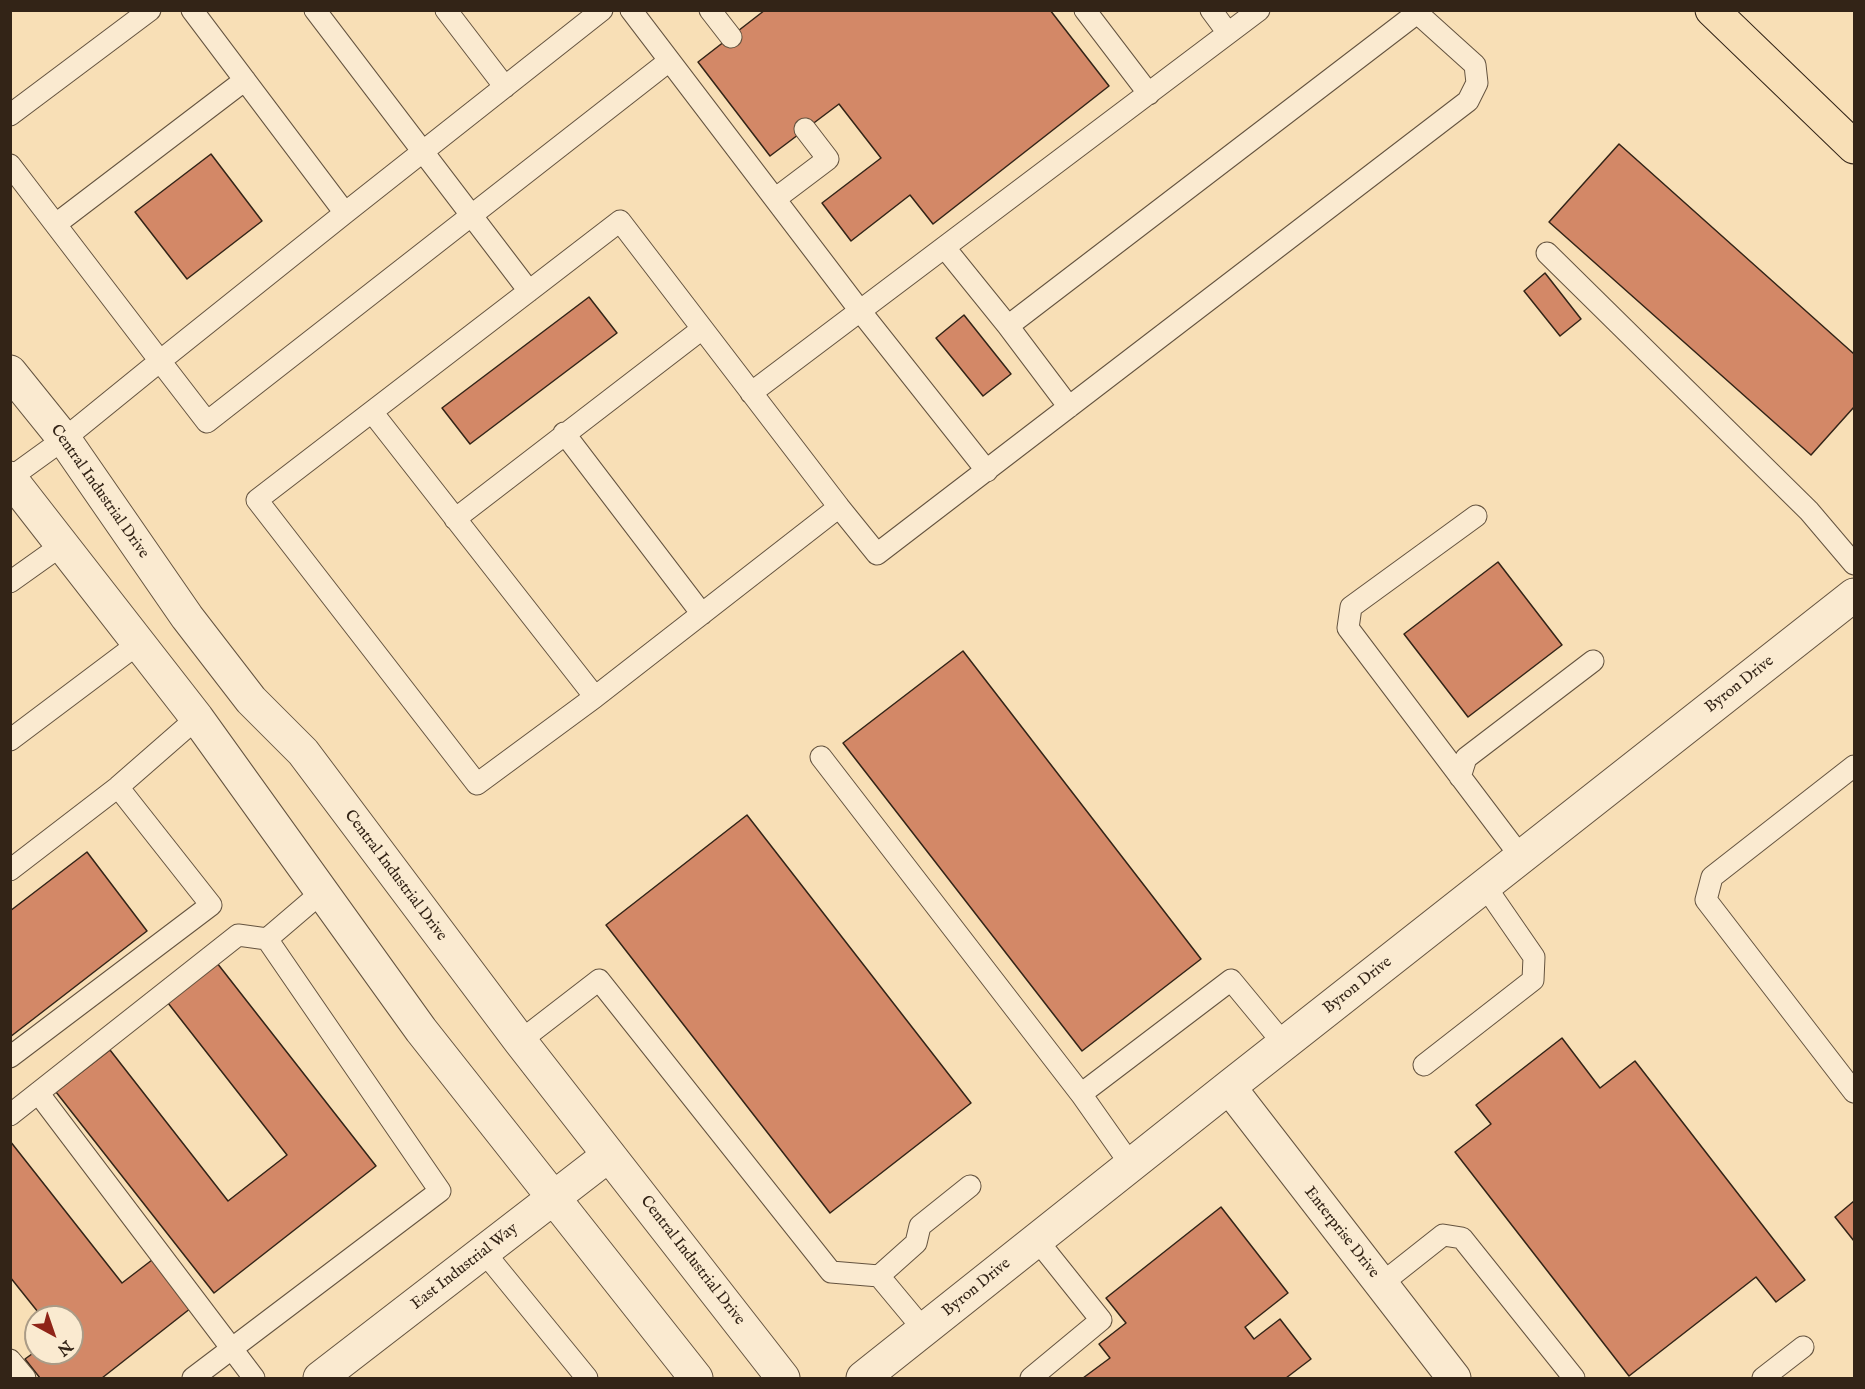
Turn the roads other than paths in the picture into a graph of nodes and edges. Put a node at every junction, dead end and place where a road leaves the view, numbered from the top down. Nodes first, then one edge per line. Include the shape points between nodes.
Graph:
1 (150, 10) edge
2 (192, 10) edge
3 (315, 10) edge
4 (446, 10) edge
5 (631, 10) edge
6 (710, 10) edge
7 (1085, 10) edge
8 (1211, 10) edge
9 (1259, 10) edge
10 (1712, 10) edge
11 (1416, 12) edge
12 (588, 14) edge
13 (1228, 33) junction
14 (731, 37) dead end
15 (669, 61) junction
16 (245, 81) junction
17 (505, 87) junction
18 (1149, 94) junction
19 (10, 115) edge
20 (805, 129) dead end
21 (1854, 147) edge
22 (423, 151) junction
23 (10, 165) edge
24 (775, 199) junction
25 (345, 213) junction
26 (472, 215) junction
27 (56, 224) junction
28 (945, 248) junction
29 (1547, 252) dead end
30 (529, 291) junction
31 (861, 312) junction
32 (1008, 326) junction
33 (702, 329) junction
34 (160, 361) junction
35 (10, 372) edge
36 (751, 393) junction
37 (1069, 407) junction
38 (372, 412) junction
39 (564, 433) junction
40 (64, 439) junction
41 (987, 471) junction
42 (10, 478) edge
43 (839, 507) junction
44 (1476, 516) dead end
45 (454, 519) junction
46 (62, 545) junction
47 (1854, 564) edge
48 (10, 582) edge
49 (1854, 595) edge
50 (702, 614) junction
51 (139, 643) junction
52 (1593, 661) dead end
53 (595, 697) junction
54 (197, 718) junction
55 (10, 740) edge
56 (820, 758) dead end
57 (1854, 766) edge
58 (1460, 777) junction
59 (118, 787) junction
60 (1521, 858) junction
61 (10, 870) edge
62 (1485, 886) junction
63 (322, 892) junction
64 (267, 939) junction
65 (520, 1041) junction
66 (1284, 1044) junction
67 (10, 1057) edge
68 (1424, 1065) dead end
69 (1229, 1087) junction
70 (1854, 1092) edge
71 (39, 1094) junction
72 (1081, 1094) junction
73 (10, 1115) edge
74 (609, 1155) junction
75 (1131, 1165) junction
76 (970, 1186) dead end
77 (554, 1198) junction
78 (1037, 1240) junction
79 (484, 1252) junction
80 (879, 1276) junction
81 (1381, 1284) junction
82 (924, 1330) junction
83 (1803, 1347) dead end
84 (232, 1349) junction
85 (10, 1360) edge
86 (24, 1378) edge
87 (194, 1378) edge
88 (254, 1378) edge
89 (320, 1378) edge
90 (587, 1378) edge
91 (696, 1378) edge
92 (783, 1378) edge
93 (863, 1378) edge
94 (1031, 1378) edge
95 (1454, 1378) edge
96 (1574, 1378) edge
97 (1763, 1378) edge

1 - 19 lane
2 - 16 lane
3 - 22 lane
4 - 17 lane
5 - 15 lane
6 - 14 lane
7 - 18 lane
8 - 13 lane
9 - 13 lane
10 - 21 highway
11 - 32 lane
11 - 37 lane via 1475,64 1477,83 1468,101
12 - 17 lane
13 - 18 lane
15 - 24 lane
15 - 26 lane
16 - 25 lane
16 - 27 lane
17 - 22 lane
18 - 28 lane
20 - 24 lane via 828,159
22 - 25 lane
22 - 26 lane
23 - 27 lane
24 - 31 lane
25 - 34 lane
26 - 30 lane
26 - 34 lane via 207,422
27 - 34 lane
28 - 31 lane
28 - 32 lane
29 - 47 lane via 1809,511
30 - 33 lane via 620,221
30 - 38 lane
31 - 36 lane
31 - 41 lane
32 - 37 lane
33 - 36 lane
33 - 39 lane
34 - 40 lane
35 - 40 street, Central Industrial Drive
36 - 43 lane
37 - 41 lane
38 - 45 lane
38 - 53 lane via 257,500 477,784
39 - 45 lane
39 - 50 lane
40 - 42 lane
40 - 65 street, Central Industrial Drive via 187,617 251,700 303,752
41 - 43 lane via 877,554
42 - 46 street
43 - 50 lane
44 - 58 lane via 1351,607 1348,628
45 - 53 lane
46 - 48 lane
46 - 51 street
49 - 60 street, Byron Drive
50 - 53 lane
51 - 54 street
51 - 55 lane
52 - 58 lane via 1466,758
54 - 59 lane
54 - 63 street
56 - 72 lane
57 - 70 lane via 1712,877 1706,900
58 - 60 lane
59 - 61 lane
59 - 67 lane via 211,905
60 - 62 street, Byron Drive
62 - 66 street, Byron Drive
62 - 68 lane via 1534,957 1533,980
63 - 64 lane
63 - 77 street via 421,1030
64 - 71 lane via 238,935
64 - 84 lane via 440,1191
65 - 74 street, Central Industrial Drive
65 - 80 lane via 599,980 831,1272
66 - 69 street, Byron Drive
66 - 72 lane via 1231,980
69 - 75 street, Byron Drive
69 - 81 street, Enterprise Drive
71 - 73 lane
71 - 84 lane
72 - 75 lane
74 - 77 street, East Industrial Way
74 - 92 street, Central Industrial Drive
75 - 78 street, Byron Drive
76 - 80 lane via 920,1226 916,1243
77 - 79 street, East Industrial Way
77 - 91 street
78 - 82 street, Byron Drive
78 - 94 lane via 1101,1320
79 - 89 street, East Industrial Way
79 - 90 lane
80 - 82 lane
81 - 95 street, Enterprise Drive
81 - 96 lane via 1443,1235 1461,1238
82 - 93 street, Byron Drive
83 - 97 lane
84 - 87 lane
84 - 88 lane
85 - 86 lane

